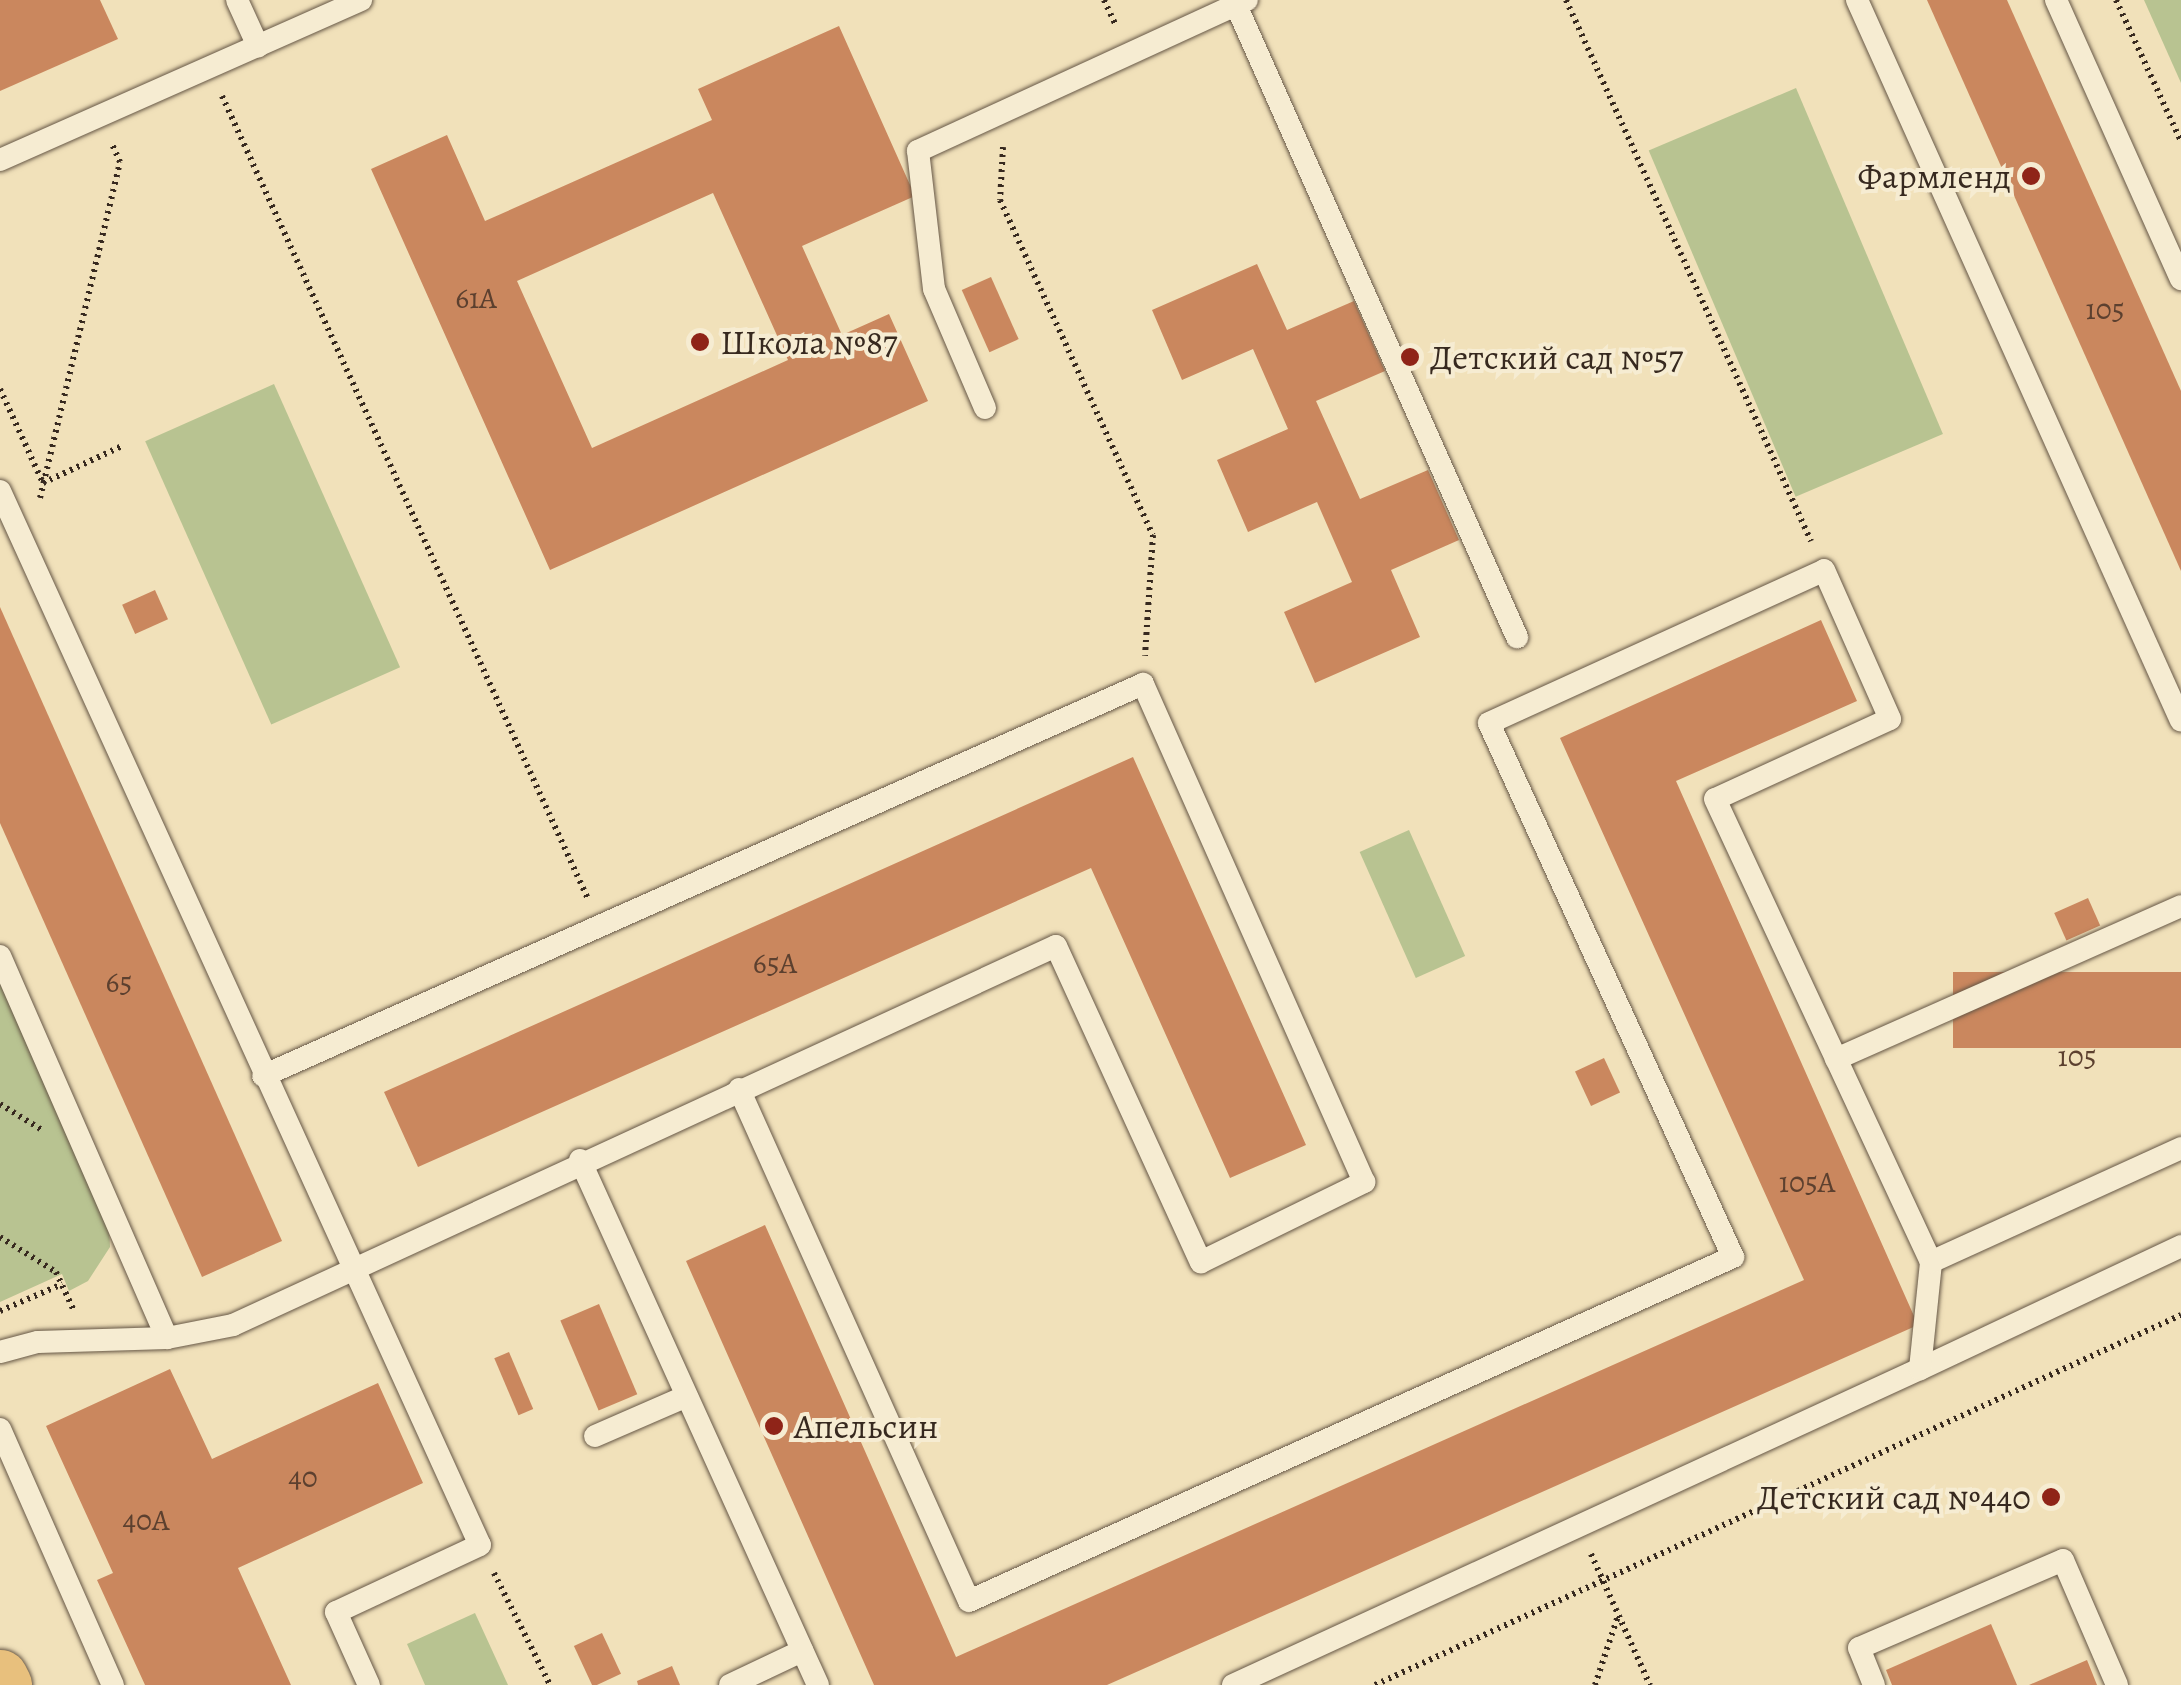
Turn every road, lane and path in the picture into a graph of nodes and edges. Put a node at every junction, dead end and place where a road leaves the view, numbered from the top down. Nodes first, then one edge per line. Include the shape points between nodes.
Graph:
1 (237, 0) edge
2 (361, 0) edge
3 (1566, 0) edge
4 (1857, 0) edge
5 (2056, 0) edge
6 (2116, 0) edge
7 (1241, 3) edge
8 (258, 46) junction
9 (209, 67) junction
10 (1005, 111) junction
11 (100, 116) junction
12 (2181, 141) edge
13 (0, 160) edge
14 (2181, 278) edge
15 (0, 389) edge
16 (985, 408) dead end
17 (124, 445) dead end
18 (43, 483) junction
19 (0, 491) edge
20 (28, 553) junction
21 (1824, 570) junction
22 (1518, 637) dead end
23 (1143, 684) junction
24 (2181, 721) edge
25 (2181, 906) edge
26 (600, 926) junction
27 (0, 956) edge
28 (1836, 1059) junction
29 (263, 1076) junction
30 (739, 1089) junction
31 (2181, 1148) edge
32 (580, 1160) junction
33 (0, 1236) edge
34 (2181, 1246) edge
35 (1931, 1262) junction
36 (358, 1268) junction
37 (62, 1284) junction
38 (0, 1311) edge
39 (2181, 1314) edge
40 (167, 1338) junction
41 (88, 1341) junction
42 (0, 1352) edge
43 (1920, 1369) junction
44 (687, 1396) junction
45 (0, 1429) edge
46 (595, 1436) dead end
47 (1579, 1526) junction
48 (480, 1545) junction
49 (1603, 1581) junction
50 (1618, 1615) junction
51 (802, 1651) junction
52 (0, 1677) edge
53 (4, 1685) edge
54 (113, 1685) edge
55 (369, 1685) edge
56 (550, 1685) edge
57 (730, 1685) edge
58 (818, 1685) edge
59 (1233, 1685) edge
60 (1374, 1685) edge
61 (1594, 1685) edge
62 (1650, 1685) edge
63 (1874, 1685) edge
64 (2117, 1685) edge

1 - 8 lane
2 - 8 lane
3 - 21 path
4 - 24 lane
5 - 14 lane
6 - 12 path
7 - 10 lane
7 - 22 lane
8 - 9 lane
9 - 11 lane
9 - 26 path
10 - 16 lane via 918,150 934,289
10 - 23 path via 1000,200 1153,535
11 - 13 lane
11 - 18 path via 120,162
15 - 18 path
17 - 18 path
18 - 20 path
19 - 20 lane
20 - 29 lane
21 - 28 lane via 1890,719 1715,799
21 - 30 lane via 1489,723 1733,1258 969,1601
23 - 26 lane
23 - 30 lane via 1364,1182 1201,1262 1056,946
25 - 28 lane
26 - 29 lane
27 - 40 lane
28 - 35 lane
29 - 36 lane
30 - 32 lane
31 - 35 lane
32 - 36 lane
32 - 44 lane
33 - 37 path via 56,1272
34 - 43 lane
35 - 43 lane
36 - 40 lane via 233,1325
36 - 48 lane
37 - 38 path
37 - 41 path
39 - 49 path
40 - 41 lane
41 - 42 lane via 38,1342
43 - 47 lane
44 - 46 lane
44 - 51 lane
45 - 54 lane
47 - 49 path
47 - 59 lane
48 - 55 lane via 336,1612
48 - 56 path
49 - 50 path
49 - 60 path
50 - 61 path
50 - 62 path
51 - 57 lane
51 - 58 lane
52 - 53 main road
63 - 64 lane via 1858,1648 2063,1560

